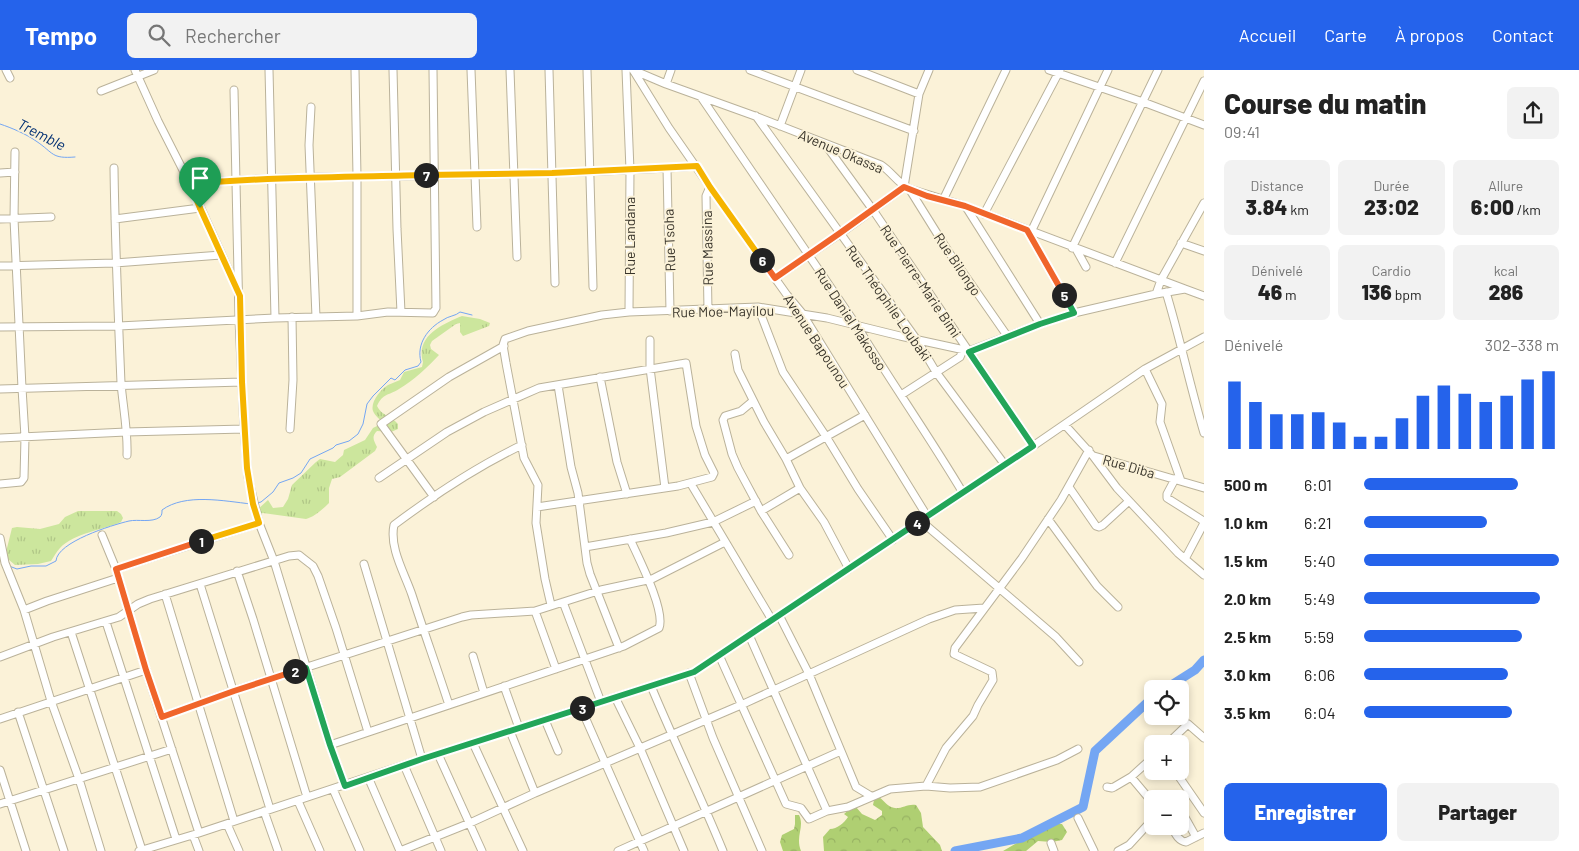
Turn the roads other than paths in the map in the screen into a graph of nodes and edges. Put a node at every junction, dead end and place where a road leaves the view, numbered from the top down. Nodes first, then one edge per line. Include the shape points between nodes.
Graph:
1 (6, 70) edge
2 (154, 70) edge
3 (269, 70) edge
4 (355, 70) edge
5 (393, 70) edge
6 (433, 70) edge
7 (471, 70) edge
8 (510, 70) edge
9 (549, 70) edge
10 (587, 70) edge
11 (626, 70) edge
12 (633, 70) edge
13 (671, 70) edge
14 (750, 70) edge
15 (802, 70) edge
16 (857, 70) edge
17 (929, 70) edge
18 (1006, 70) edge
19 (1049, 70) edge
20 (1108, 70) edge
21 (1158, 70) edge
22 (1059, 72) edge
23 (137, 74) edge
24 (10, 78) dead end
25 (1204, 81) edge
26 (666, 84) junction
27 (795, 88) junction
28 (1100, 88) junction
29 (234, 90) dead end
30 (101, 91) dead end
31 (919, 94) junction
32 (701, 97) junction
33 (1143, 102) junction
34 (311, 107) dead end
35 (755, 116) junction
36 (1185, 118) junction
37 (1204, 125) edge
38 (780, 126) junction
39 (914, 131) junction
40 (824, 143) junction
41 (15, 152) dead end
42 (697, 166) junction
43 (114, 168) dead end
44 (667, 168) junction
45 (630, 170) junction
46 (591, 171) junction
47 (15, 172) junction
48 (0, 173) edge
49 (552, 173) junction
50 (476, 174) junction
51 (514, 174) junction
52 (435, 175) junction
53 (311, 176) junction
54 (357, 176) junction
55 (396, 176) junction
56 (271, 179) junction
57 (237, 180) junction
58 (190, 184) junction
59 (710, 187) junction
60 (907, 188) junction
61 (944, 200) junction
62 (1204, 204) edge
63 (965, 206) junction
64 (200, 208) junction
65 (873, 210) junction
66 (984, 214) junction
67 (50, 217) dead end
68 (14, 219) junction
69 (115, 219) junction
70 (0, 220) edge
71 (477, 227) dead end
72 (1029, 231) junction
73 (840, 233) junction
74 (1181, 243) junction
75 (1074, 248) junction
76 (1204, 251) edge
77 (221, 255) junction
78 (808, 255) junction
79 (517, 257) dead end
80 (115, 263) junction
81 (1114, 263) junction
82 (16, 265) junction
83 (0, 266) edge
84 (1086, 266) dead end
85 (775, 278) junction
86 (1161, 280) junction
87 (555, 283) dead end
88 (593, 287) dead end
89 (1185, 289) junction
90 (1166, 292) junction
91 (1156, 294) junction
92 (240, 296) junction
93 (1204, 296) edge
94 (758, 307) junction
95 (708, 310) junction
96 (670, 311) junction
97 (401, 312) junction
98 (629, 312) junction
99 (802, 313) junction
100 (1074, 313) junction
101 (357, 316) junction
102 (292, 317) junction
103 (316, 317) junction
104 (275, 318) junction
105 (240, 320) junction
106 (1040, 324) junction
107 (19, 326) junction
108 (119, 326) junction
109 (857, 326) junction
110 (0, 327) edge
111 (1008, 337) junction
112 (1204, 337) edge
113 (650, 340) dead end
114 (917, 340) junction
115 (504, 343) junction
116 (1182, 350) junction
117 (966, 351) junction
118 (735, 354) dead end
119 (650, 368) junction
120 (1145, 369) junction
121 (936, 372) junction
122 (600, 377) junction
123 (242, 382) junction
124 (558, 385) junction
125 (122, 386) junction
126 (22, 388) junction
127 (0, 389) edge
128 (901, 395) junction
129 (514, 398) junction
130 (753, 401) junction
131 (865, 415) junction
132 (1065, 425) junction
133 (244, 429) junction
134 (290, 429) dead end
135 (126, 432) junction
136 (1204, 432) edge
137 (25, 437) junction
138 (0, 438) edge
139 (826, 438) junction
140 (522, 445) junction
141 (1033, 446) junction
142 (1091, 453) junction
143 (127, 455) dead end
144 (407, 459) junction
145 (786, 459) junction
146 (1005, 465) junction
147 (379, 478) dead end
148 (1178, 480) junction
149 (0, 484) edge
150 (691, 484) junction
151 (1069, 487) junction
152 (665, 488) junction
153 (800, 488) junction
154 (1204, 488) edge
155 (963, 493) junction
156 (627, 494) junction
157 (434, 497) junction
158 (1129, 500) junction
159 (756, 501) junction
160 (579, 502) junction
161 (537, 508) junction
162 (761, 511) junction
163 (924, 519) junction
164 (1048, 520) junction
165 (713, 522) junction
166 (259, 523) junction
167 (102, 535) dead end
168 (0, 538) edge
169 (630, 539) junction
170 (893, 540) junction
171 (726, 542) junction
172 (585, 547) junction
173 (789, 555) dead end
174 (1185, 558) junction
175 (274, 561) junction
176 (364, 564) dead end
177 (116, 569) junction
178 (849, 569) junction
179 (237, 571) junction
180 (1204, 575) edge
181 (118, 578) junction
182 (648, 579) junction
183 (200, 584) junction
184 (999, 589) junction
185 (596, 592) junction
186 (165, 594) junction
187 (563, 602) junction
188 (551, 605) junction
189 (1118, 607) dead end
190 (984, 608) junction
191 (24, 610) junction
192 (129, 610) junction
193 (535, 611) junction
194 (779, 615) junction
195 (772, 620) junction
196 (106, 622) junction
197 (423, 630) junction
198 (72, 632) junction
199 (749, 635) junction
200 (388, 642) junction
201 (35, 644) junction
202 (619, 648) junction
203 (344, 655) junction
204 (720, 655) junction
205 (473, 656) dead end
206 (0, 657) edge
207 (585, 659) junction
208 (1079, 662) dead end
209 (306, 668) junction
210 (556, 669) junction
211 (146, 670) junction
212 (692, 672) junction
213 (809, 674) junction
214 (125, 677) junction
215 (270, 679) junction
216 (504, 686) junction
217 (651, 686) junction
218 (89, 689) junction
219 (774, 690) junction
220 (234, 691) junction
221 (484, 693) junction
222 (615, 697) junction
223 (51, 701) junction
224 (601, 702) junction
225 (199, 704) junction
226 (449, 705) junction
227 (741, 705) junction
228 (581, 708) junction
229 (18, 712) junction
230 (162, 717) junction
231 (410, 718) junction
232 (0, 719) edge
233 (707, 719) junction
234 (545, 720) junction
235 (519, 728) junction
236 (510, 730) junction
237 (368, 732) junction
238 (672, 735) junction
239 (1176, 735) edge
240 (1204, 738) edge
241 (473, 743) junction
242 (330, 745) junction
243 (640, 748) junction
244 (172, 749) junction
245 (1078, 749) dead end
246 (558, 751) dead end
247 (841, 751) junction
248 (438, 754) junction
249 (150, 755) junction
250 (422, 759) junction
251 (605, 764) junction
252 (404, 765) junction
253 (1144, 765) edge
254 (114, 767) junction
255 (807, 767) junction
256 (0, 770) edge
257 (368, 777) junction
258 (1131, 777) junction
259 (79, 779) junction
260 (776, 780) junction
261 (1181, 780) edge
262 (345, 786) junction
263 (926, 786) junction
264 (1107, 787) dead end
265 (333, 789) junction
266 (44, 791) junction
267 (1144, 792) edge
268 (535, 793) junction
269 (739, 796) junction
270 (871, 796) junction
271 (307, 797) junction
272 (298, 800) junction
273 (10, 801) junction
274 (0, 804) edge
275 (503, 808) junction
276 (267, 810) junction
277 (707, 811) junction
278 (826, 811) junction
279 (1204, 812) edge
280 (1078, 818) dead end
281 (230, 822) junction
282 (470, 823) junction
283 (1189, 824) edge
284 (672, 827) junction
285 (1144, 829) edge
286 (1204, 833) edge
287 (196, 834) junction
288 (1177, 835) edge
289 (1196, 837) junction
290 (435, 838) junction
291 (176, 839) junction
292 (640, 842) junction
293 (1051, 843) dead end
294 (161, 848) edge
295 (141, 850) edge
296 (26, 851) edge
297 (64, 851) edge
298 (101, 851) edge
299 (199, 851) edge
300 (239, 851) edge
301 (278, 851) edge
302 (320, 851) edge
303 (360, 851) edge
304 (400, 851) edge
305 (441, 851) edge
306 (482, 851) edge
307 (523, 851) edge
308 (618, 851) edge
309 (644, 851) edge
310 (684, 851) edge
311 (723, 851) edge
312 (762, 851) edge
313 (1054, 851) edge
314 (1094, 851) edge
315 (1121, 851) edge

1 - 24 street
2 - 23 street
3 - 56 street
4 - 54 street
5 - 55 street
6 - 52 street
7 - 50 street
8 - 51 street
9 - 49 street
10 - 46 street
11 - 45 street, Rue Landana
12 - 26 street, Avenue Okassa
12 - 42 street, Avenue Bapounou
13 - 26 street
14 - 27 street
15 - 27 street
16 - 31 street
17 - 31 street
18 - 61 street
19 - 22 street
20 - 28 street
21 - 33 street
22 - 28 street
22 - 66 street
23 - 30 street
23 - 58 street
25 - 36 street
26 - 32 street, Avenue Okassa
27 - 38 street
27 - 39 street
28 - 33 street
28 - 72 street
29 - 57 street
31 - 39 street
32 - 35 street, Avenue Okassa
32 - 78 street, Rue Daniel Makosso
33 - 36 street
33 - 75 street
34 - 53 street
35 - 38 street, Avenue Okassa
35 - 73 street, Rue Théophile Loubaki
36 - 37 street
36 - 81 street
38 - 40 street, Avenue Okassa
39 - 60 street
40 - 60 street, Avenue Okassa via 881,165
40 - 65 street, Rue Pierre-Marie Bimi
41 - 47 street
42 - 44 street
42 - 59 street, Avenue Bapounou
43 - 69 street
44 - 45 street
44 - 96 street, Rue Tsoha
45 - 46 street
45 - 98 street, Rue Landana
46 - 49 street
46 - 88 street
47 - 48 street
47 - 68 street
49 - 51 street
49 - 87 street
50 - 51 street
50 - 52 street
50 - 71 street
51 - 79 street
52 - 55 street
52 - 97 street via 436,308 433,313
53 - 54 street
53 - 56 street
53 - 103 street
54 - 55 street
54 - 101 street
55 - 97 street
56 - 57 street
56 - 104 street
57 - 58 street
57 - 92 street
58 - 64 street
59 - 85 street, Avenue Bapounou
59 - 95 street, Rue Massina via 706,196
60 - 61 street
60 - 65 street
60 - 111 street, Rue Bilongo
61 - 63 street
62 - 74 street
63 - 66 street
63 - 106 street
64 - 69 street
64 - 77 street
65 - 73 street
65 - 117 street, Rue Pierre-Marie Bimi
66 - 72 street
67 - 68 street
68 - 70 street
68 - 82 street
69 - 80 street
72 - 75 street
72 - 100 street
73 - 78 street
73 - 114 street, Rue Théophile Loubaki
74 - 76 street
74 - 86 street
75 - 81 street
75 - 84 street
77 - 80 street
77 - 92 street
78 - 85 street
78 - 109 street, Rue Daniel Makosso
80 - 82 street
80 - 108 street
81 - 86 street
82 - 83 street
82 - 107 street
85 - 99 street, Avenue Bapounou
86 - 89 street
86 - 91 street
89 - 90 street
89 - 93 street
90 - 91 street
90 - 116 street
91 - 100 street
92 - 105 street
94 - 95 street, Rue Moe-Mayilou
94 - 99 street, Rue Moe-Mayilou
94 - 139 street via 783,372
95 - 96 street, Rue Moe-Mayilou
96 - 98 street, Rue Moe-Mayilou
97 - 101 street
98 - 115 street, Rue Moe-Mayilou via 528,331
99 - 109 street, Rue Moe-Mayilou
99 - 131 street, Avenue Bapounou
100 - 106 street
101 - 103 street
102 - 103 street
102 - 104 street
102 - 134 street via 294,380
104 - 105 street
105 - 108 street
105 - 123 street
106 - 111 street
107 - 108 street
107 - 110 street
107 - 126 street
108 - 125 street
109 - 114 street, Rue Moe-Mayilou
109 - 128 street, Rue Daniel Makosso
111 - 117 street
112 - 116 street
113 - 119 street
114 - 117 street, Rue Moe-Mayilou
114 - 121 street, Rue Théophile Loubaki
115 - 129 street
115 - 144 street, Rue Moe-Mayilou via 381,424
116 - 120 street
116 - 136 street
117 - 121 street
117 - 141 street, Rue Pierre-Marie Bimi
118 - 130 street via 738,370
119 - 122 street
119 - 150 street via 686,363 696,426 714,474
119 - 152 street
120 - 132 street
120 - 148 street via 1162,404 1160,422
121 - 128 street
121 - 146 street, Rue Théophile Loubaki
122 - 124 street
122 - 156 street via 617,462
123 - 125 street
123 - 133 street
124 - 129 street via 539,388
124 - 160 street
125 - 126 street
125 - 135 street
126 - 127 street
126 - 137 street
128 - 155 street, Rue Daniel Makosso
129 - 140 street
129 - 144 street via 447,432
130 - 145 street
130 - 159 street via 723,420 732,454
131 - 139 street
131 - 163 street, Avenue Bapounou
132 - 141 street
132 - 142 street, Rue Diba
133 - 135 street
133 - 166 street via 248,477
135 - 137 street
135 - 143 street
137 - 138 street
137 - 149 street via 24,480
139 - 145 street
139 - 170 street
140 - 157 street via 493,459
140 - 161 street via 526,464 538,485
141 - 146 street
142 - 148 street, Rue Diba
142 - 151 street
142 - 158 street
144 - 147 street
144 - 157 street
145 - 153 street
146 - 155 street
148 - 154 street, Rue Diba
148 - 174 street via 1167,498 1204,523
150 - 152 street
150 - 165 street
151 - 158 street via 1099,527
151 - 164 street
152 - 156 street
153 - 162 street
153 - 178 street via 824,522
155 - 163 street
156 - 160 street
157 - 197 street via 394,526 393,531 397,557
158 - 174 street
159 - 162 street
159 - 165 street
160 - 161 street
160 - 172 street
161 - 188 street via 536,523
162 - 173 street
163 - 170 street
163 - 184 street, Avenue Bapounou
164 - 184 street
164 - 189 street via 1097,586
165 - 169 street
165 - 171 street
166 - 175 street
166 - 177 street
167 - 177 street
168 - 191 street via 5,563
169 - 172 street
169 - 182 street
170 - 178 street
171 - 182 street
171 - 195 street
172 - 185 street
174 - 180 street
175 - 179 street
175 - 203 street via 298,555 313,566
175 - 209 street
176 - 200 street
177 - 181 street
178 - 194 street
179 - 183 street
179 - 215 street
181 - 191 street
181 - 192 street
182 - 185 street
182 - 202 street via 661,626
183 - 186 street
183 - 220 street
184 - 190 street
184 - 208 street, Avenue Bapounou via 1056,637
185 - 187 street
185 - 202 street
186 - 192 street
186 - 225 street
187 - 188 street
187 - 207 street
188 - 193 street
190 - 213 street via 941,614
190 - 263 street via 954,654 992,672 993,680 973,716 946,748
191 - 201 street
192 - 196 street
192 - 211 street
193 - 197 street via 471,615
193 - 210 street
194 - 195 street
194 - 213 street
195 - 199 street
196 - 198 street
196 - 214 street
197 - 200 street
197 - 226 street
198 - 201 street
198 - 218 street
199 - 204 street
199 - 219 street
200 - 203 street
200 - 231 street
201 - 206 street
201 - 223 street
202 - 207 street
203 - 209 street
203 - 237 street
204 - 212 street
204 - 227 street
205 - 221 street
207 - 210 street
207 - 224 street
209 - 215 street
209 - 242 street
210 - 216 street
211 - 214 street
211 - 230 street
212 - 217 street
212 - 233 street
213 - 219 street
213 - 247 street
214 - 218 street
214 - 249 street
215 - 220 street
215 - 271 street
216 - 221 street
216 - 235 street
217 - 222 street
217 - 238 street
218 - 223 street
218 - 254 street
219 - 227 street
219 - 255 street
220 - 225 street
220 - 276 street
221 - 226 street
222 - 224 street
222 - 243 street
223 - 229 street
223 - 259 street
224 - 228 street
225 - 230 street
225 - 281 street
226 - 231 street
227 - 233 street
227 - 260 street
228 - 234 street
228 - 251 street
229 - 232 street
229 - 266 street
230 - 244 street
231 - 237 street
231 - 250 street
233 - 238 street
233 - 269 street
234 - 235 street
234 - 246 street
235 - 236 street
236 - 241 street
236 - 268 street
237 - 242 street
238 - 243 street
238 - 277 street
239 - 240 street via 1188,724
241 - 248 street
241 - 275 street
242 - 262 street
243 - 251 street
243 - 284 street
244 - 249 street
244 - 287 street
245 - 263 street via 1057,760 980,787
247 - 255 street
247 - 270 street via 856,787
248 - 250 street
248 - 282 street
249 - 254 street
249 - 291 street
250 - 252 street
251 - 268 street
251 - 292 street
252 - 257 street
252 - 290 street
253 - 258 street
254 - 259 street
254 - 295 street
255 - 260 street
255 - 278 street
256 - 273 street
257 - 262 street
257 - 304 street
258 - 264 street via 1112,788
258 - 267 street
259 - 266 street
259 - 298 street
260 - 269 street
260 - 278 street via 786,804 801,808 809,819
261 - 279 street
262 - 265 street
263 - 270 street via 890,789
265 - 271 street
265 - 303 street
266 - 273 street
266 - 297 street
268 - 275 street
269 - 277 street
269 - 312 street
270 - 278 street via 840,810
271 - 272 street
272 - 276 street
272 - 302 street
273 - 274 street
273 - 296 street
275 - 282 street
275 - 307 street
276 - 281 street
276 - 301 street
277 - 284 street
277 - 311 street
280 - 314 street
281 - 287 street
281 - 300 street
282 - 290 street
282 - 306 street
283 - 289 street
284 - 292 street
284 - 310 street
285 - 315 street
286 - 289 street
287 - 291 street
287 - 299 street
288 - 289 street via 1183,842
290 - 304 street
290 - 305 street
291 - 294 street
292 - 308 street
292 - 309 street
293 - 313 street
294 - 295 street

